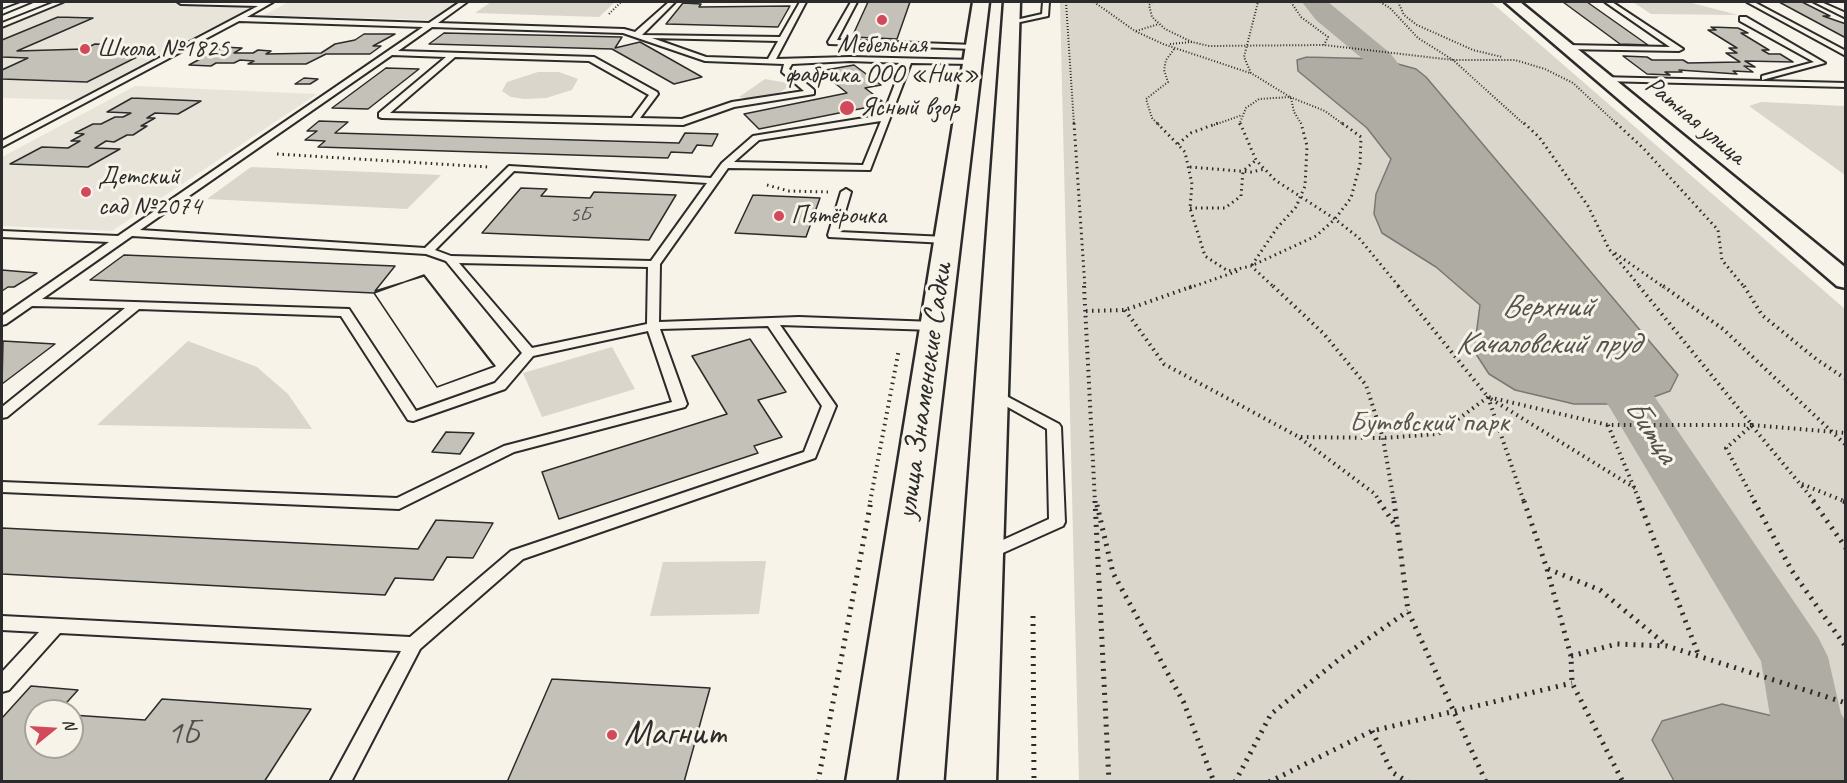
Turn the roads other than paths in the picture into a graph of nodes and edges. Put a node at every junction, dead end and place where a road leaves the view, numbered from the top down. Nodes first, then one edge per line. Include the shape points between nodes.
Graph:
1 (28, 2) edge
2 (60, 2) edge
3 (181, 2) edge
4 (464, 2) edge
5 (672, 2) edge
6 (803, 2) edge
7 (854, 2) edge
8 (981, 2) edge
9 (1012, 2) edge
10 (1046, 2) edge
11 (1512, 2) edge
12 (1608, 2) edge
13 (1750, 2) edge
14 (1817, 2) edge
15 (268, 3) edge
16 (2, 7) edge
17 (14, 7) junction
18 (2, 12) edge
19 (1845, 16) edge
20 (240, 19) junction
21 (1743, 19) dead end
22 (1011, 22) junction
23 (431, 25) junction
24 (2, 26) edge
25 (636, 36) junction
26 (783, 39) junction
27 (1566, 47) junction
28 (390, 53) junction
29 (1845, 54) edge
30 (453, 55) junction
31 (973, 55) junction
32 (908, 60) junction
33 (771, 61) junction
34 (789, 63) junction
35 (1602, 78) junction
36 (1008, 81) junction
37 (1749, 82) junction
38 (1845, 85) edge
39 (886, 117) junction
40 (634, 121) junction
41 (2, 144) edge
42 (725, 165) junction
43 (714, 180) junction
44 (846, 192) dead end
45 (2, 234) edge
46 (125, 236) junction
47 (946, 240) junction
48 (428, 251) junction
49 (450, 259) junction
50 (654, 264) junction
51 (1845, 280) edge
52 (29, 302) junction
53 (136, 305) junction
54 (2, 321) edge
55 (772, 322) junction
56 (653, 326) junction
57 (934, 326) junction
58 (529, 353) junction
59 (991, 392) junction
60 (2, 414) edge
61 (2, 487) edge
62 (983, 556) junction
63 (2, 623) edge
64 (56, 626) junction
65 (414, 645) junction
66 (2, 684) edge
67 (340, 782) edge
68 (871, 782) edge
69 (971, 782) edge

1 - 17 lane
2 - 24 lane
3 - 15 lane
4 - 23 lane
5 - 25 lane
6 - 26 lane
7 - 31 lane via 832,42
8 - 31 street, улица Знаменские Садки
9 - 22 street, улица Знаменские Садки
10 - 22 lane via 1046,15
11 - 27 street, Ратная улица
12 - 27 lane via 1679,49
13 - 29 lane
14 - 19 lane
15 - 20 lane
16 - 17 lane
17 - 18 lane
20 - 23 lane
20 - 41 lane
21 - 37 lane via 1821,63
22 - 36 street, улица Знаменские Садки
23 - 25 lane via 624,31
23 - 28 lane
25 - 26 lane
25 - 33 lane via 705,58
26 - 33 lane
27 - 35 street, Ратная улица
28 - 30 lane
28 - 46 lane
30 - 40 lane via 591,58 654,94
30 - 40 lane via 382,115
31 - 32 lane
31 - 36 street via 996,67
31 - 47 street, улица Знаменские Садки
32 - 34 lane
32 - 39 lane
33 - 34 lane
34 - 40 lane via 785,70 811,92 732,105 683,122
35 - 37 lane
35 - 51 street, Ратная улица
36 - 59 street, улица Знаменские Садки
37 - 38 lane
39 - 42 lane via 756,138
39 - 42 lane via 867,168
42 - 43 lane
43 - 48 lane via 512,168
43 - 50 lane
44 - 47 lane via 833,236
45 - 46 lane
46 - 48 lane
46 - 52 lane
47 - 57 street, улица Знаменские Садки
48 - 49 lane
49 - 50 lane
49 - 58 lane
50 - 56 lane
52 - 53 lane
52 - 54 lane
53 - 58 lane via 345,312 413,417 500,386
53 - 60 lane
55 - 56 lane
55 - 57 lane
55 - 65 lane via 829,406 810,455 517,555
56 - 58 lane
56 - 61 lane via 680,404 509,449 399,504
57 - 68 street, улица Знаменские Садки
59 - 62 street, улица Знаменские Садки
59 - 62 lane via 1054,427 1057,522
62 - 69 street, улица Знаменские Садки
63 - 64 lane
64 - 65 lane
64 - 66 lane
65 - 67 lane

